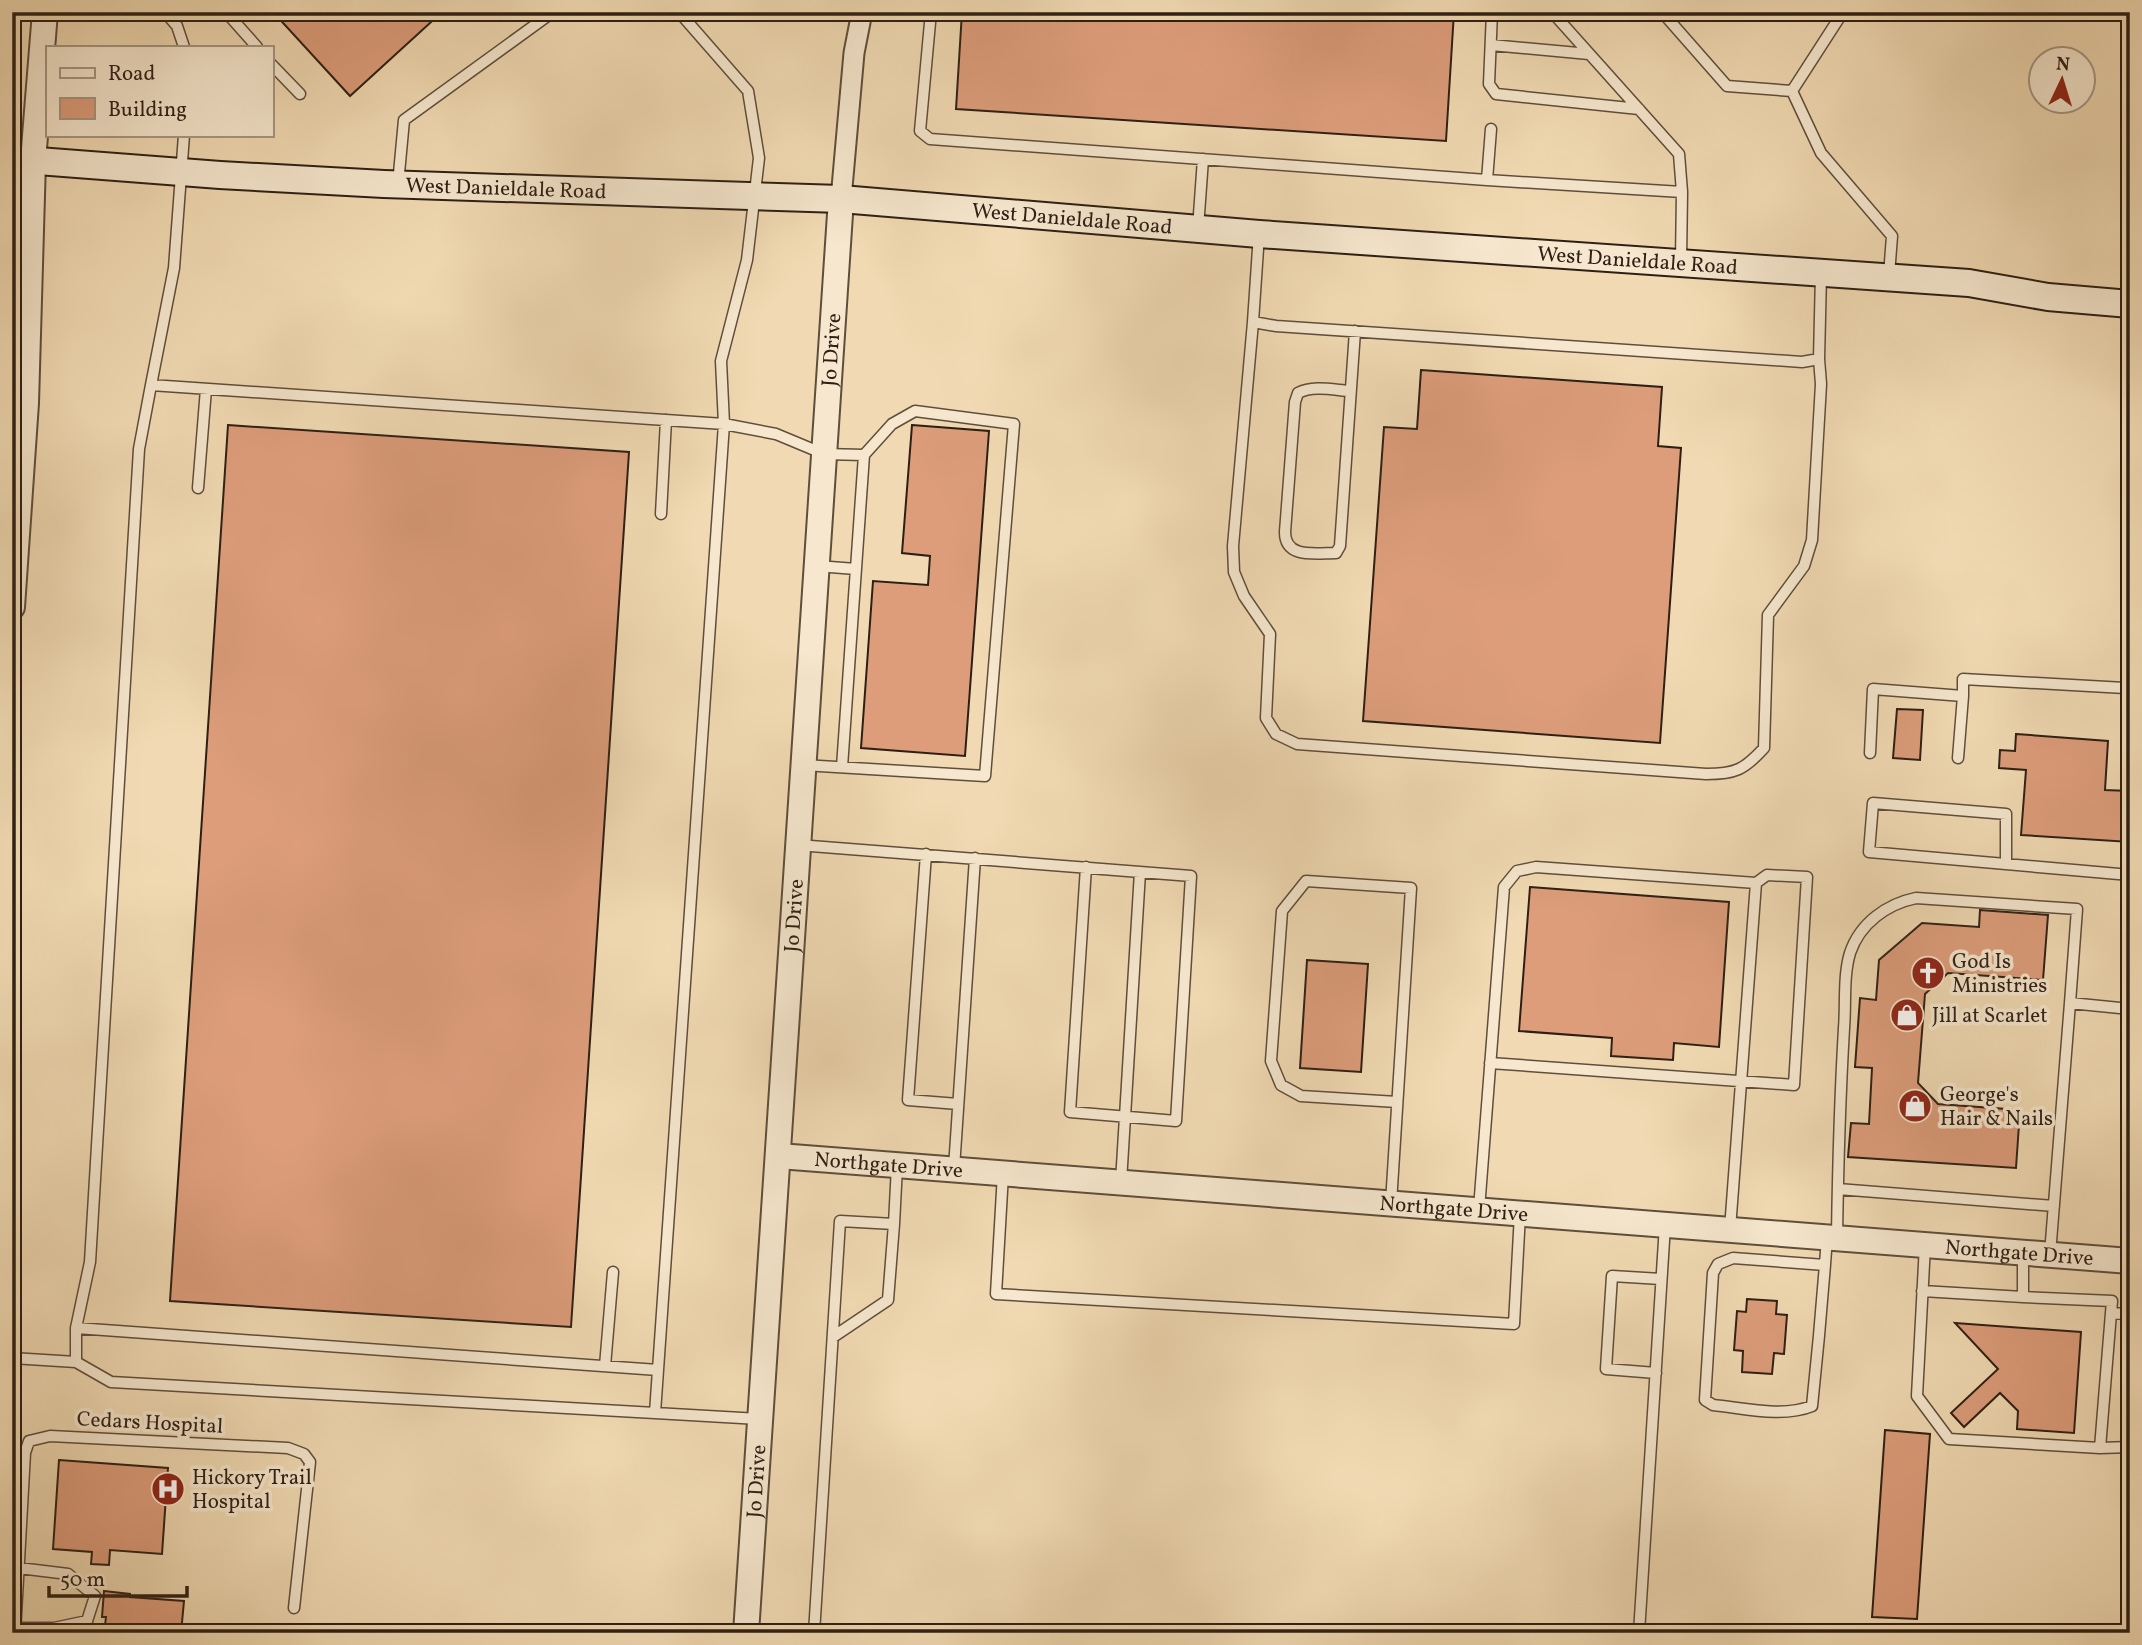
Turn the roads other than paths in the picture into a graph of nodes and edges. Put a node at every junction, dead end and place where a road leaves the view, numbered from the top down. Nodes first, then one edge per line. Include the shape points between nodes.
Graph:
1 (45, 12) edge
2 (165, 12) edge
3 (226, 12) edge
4 (553, 12) edge
5 (679, 12) edge
6 (862, 12) edge
7 (931, 12) edge
8 (1492, 12) edge
9 (1552, 12) edge
10 (1662, 12) edge
11 (1843, 12) edge
12 (1491, 45) junction
13 (184, 46) edge
14 (256, 46) edge
15 (1589, 54) junction
16 (273, 66) edge
17 (1792, 91) junction
18 (300, 94) dead end
19 (1639, 109) junction
20 (1490, 129) dead end
21 (184, 136) edge
22 (1203, 159) junction
23 (23, 160) edge
24 (180, 172) junction
25 (1487, 180) junction
26 (398, 184) junction
27 (1682, 192) junction
28 (753, 196) junction
29 (841, 199) junction
30 (1198, 228) junction
31 (1259, 234) junction
32 (1681, 263) junction
33 (1821, 272) junction
34 (1889, 277) junction
35 (2130, 304) edge
36 (1252, 322) junction
37 (1354, 331) junction
38 (1819, 359) junction
39 (151, 385) junction
40 (206, 389) junction
41 (1350, 391) junction
42 (666, 420) junction
43 (724, 424) junction
44 (824, 454) junction
45 (864, 455) junction
46 (198, 488) dead end
47 (661, 514) dead end
48 (816, 566) junction
49 (856, 569) junction
50 (12, 607) edge
51 (2130, 692) edge
52 (1963, 696) junction
53 (1870, 753) dead end
54 (1958, 758) dead end
55 (803, 765) junction
56 (842, 767) junction
57 (797, 845) junction
58 (926, 855) junction
59 (975, 858) junction
60 (2006, 864) junction
61 (1086, 867) junction
62 (1140, 872) junction
63 (2130, 875) edge
64 (1756, 883) junction
65 (2070, 1003) junction
66 (2130, 1009) edge
67 (1490, 1063) junction
68 (1741, 1081) junction
69 (1397, 1102) junction
70 (958, 1104) junction
71 (1126, 1116) junction
72 (779, 1156) junction
73 (897, 1166) junction
74 (953, 1170) junction
75 (1003, 1174) junction
76 (1121, 1183) junction
77 (1838, 1189) junction
78 (1391, 1203) junction
79 (2054, 1206) junction
80 (1479, 1210) junction
81 (1520, 1213) junction
82 (894, 1224) junction
83 (1665, 1224) junction
84 (1730, 1229) junction
85 (1832, 1237) junction
86 (1924, 1244) junction
87 (2023, 1252) junction
88 (2050, 1254) junction
89 (2130, 1261) edge
90 (1825, 1265) junction
91 (613, 1272) dead end
92 (1661, 1279) junction
93 (1922, 1291) junction
94 (2022, 1297) junction
95 (2111, 1313) junction
96 (2130, 1314) edge
97 (76, 1328) junction
98 (833, 1337) junction
99 (12, 1358) edge
100 (76, 1362) junction
101 (605, 1366) junction
102 (658, 1370) junction
103 (1656, 1373) junction
104 (655, 1413) junction
105 (761, 1419) junction
106 (2130, 1447) edge
107 (2100, 1448) junction
108 (19, 1568) junction
109 (15, 1584) edge
110 (294, 1608) dead end
111 (15, 1630) edge
112 (746, 1633) edge
113 (814, 1633) edge
114 (1639, 1633) edge

1 - 23 street
2 - 13 lane via 177,26
3 - 14 lane
4 - 26 lane via 404,120
5 - 28 lane via 748,91 759,158
6 - 29 street
7 - 22 lane via 920,131 930,139
8 - 12 lane
9 - 15 lane
10 - 17 lane via 1727,86
11 - 17 lane
12 - 15 lane
12 - 19 lane via 1489,83 1496,94
15 - 19 lane
16 - 18 lane
17 - 34 lane via 1821,153 1892,236
19 - 27 lane via 1679,154
20 - 25 lane
21 - 24 lane
22 - 25 lane
22 - 30 lane
23 - 24 main road, West Danieldale Road
23 - 50 street via 26,403
24 - 26 main road, West Danieldale Road
24 - 39 lane via 174,268
25 - 27 lane
26 - 28 main road, West Danieldale Road
27 - 32 lane
28 - 29 main road, West Danieldale Road
28 - 43 lane via 747,260 721,361
29 - 30 main road, West Danieldale Road
29 - 44 street, Jo Drive
30 - 31 main road, West Danieldale Road
31 - 32 main road, West Danieldale Road
31 - 36 lane
32 - 33 main road, West Danieldale Road
33 - 34 main road, West Danieldale Road
33 - 38 lane
34 - 35 main road, West Danieldale Road
36 - 37 lane
36 - 38 lane via 1234,572 1270,634 1266,718 1276,734 1297,744 1692,773 1728,774 1748,765 1764,748 1768,615 1804,566 1812,540
37 - 38 lane via 1802,362
37 - 41 lane
39 - 40 lane
39 - 97 lane via 139,449 90,1262
40 - 42 lane
40 - 46 lane
41 - 41 lane via 1339,546 1336,554 1296,551 1288,548 1285,531 1298,393 1317,388
42 - 43 lane
42 - 47 lane
43 - 44 lane via 776,434
43 - 102 lane
44 - 45 lane
44 - 48 street, Jo Drive
45 - 49 lane
45 - 56 lane via 892,424 915,411 1014,424 985,776
48 - 49 lane
48 - 55 street, Jo Drive
49 - 56 lane
51 - 52 lane via 2126,688 1963,679
52 - 53 lane via 1873,689
52 - 54 lane
55 - 56 lane
55 - 57 street, Jo Drive
57 - 58 lane
57 - 72 street, Jo Drive
58 - 59 lane
58 - 70 lane via 908,1100
59 - 61 lane
59 - 70 lane
60 - 60 lane via 1869,852 1873,803 2006,814
60 - 63 lane
61 - 62 lane
61 - 71 lane via 1070,1112
62 - 71 lane
62 - 71 lane via 1191,876 1176,1121
64 - 67 lane via 1536,867 1517,871 1504,887
64 - 68 lane
64 - 68 lane via 1767,875 1807,877 1794,1085
65 - 66 lane
65 - 77 lane via 2077,909 1916,898 1881,911 1858,938 1848,964
65 - 79 lane
67 - 68 lane
67 - 80 lane
68 - 84 lane
69 - 69 lane via 1410,888 1306,881 1282,912 1271,1060 1281,1084 1301,1096
69 - 78 lane
70 - 74 lane
71 - 76 lane
72 - 73 street, Northgate Drive
72 - 105 street, Jo Drive
73 - 74 street, Northgate Drive
73 - 82 lane
74 - 75 street, Northgate Drive
75 - 76 street, Northgate Drive
75 - 81 lane via 996,1293 1514,1324
76 - 78 street, Northgate Drive
77 - 79 lane
77 - 85 lane
78 - 80 street, Northgate Drive
79 - 88 lane
80 - 81 street, Northgate Drive
81 - 83 street, Northgate Drive
82 - 98 lane via 888,1300
82 - 98 lane via 840,1221
83 - 84 street, Northgate Drive
83 - 92 lane
84 - 85 street, Northgate Drive
85 - 86 street, Northgate Drive
85 - 90 lane
86 - 87 street, Northgate Drive
86 - 93 lane
87 - 88 street, Northgate Drive
87 - 94 lane
88 - 89 street, Northgate Drive
90 - 90 lane via 1812,1406 1778,1411 1713,1405 1706,1400 1713,1273 1718,1264 1733,1258
91 - 101 lane
92 - 103 lane
92 - 103 lane via 1612,1276 1605,1369
93 - 94 lane
93 - 107 lane via 1917,1396 1949,1438
94 - 95 lane via 2112,1301
95 - 96 lane
95 - 107 lane
97 - 100 lane
97 - 101 lane
98 - 113 lane
99 - 100 lane
100 - 104 lane via 111,1382
101 - 102 lane
102 - 104 lane
103 - 114 lane
104 - 105 lane
105 - 112 street, Jo Drive
106 - 107 lane
108 - 109 lane, Cedars Hospital
108 - 110 lane, Cedars Hospital via 29,1441 50,1436 289,1448 310,1461
108 - 111 lane via 68,1574 95,1596 88,1620
109 - 111 lane, Cedars Hospital

